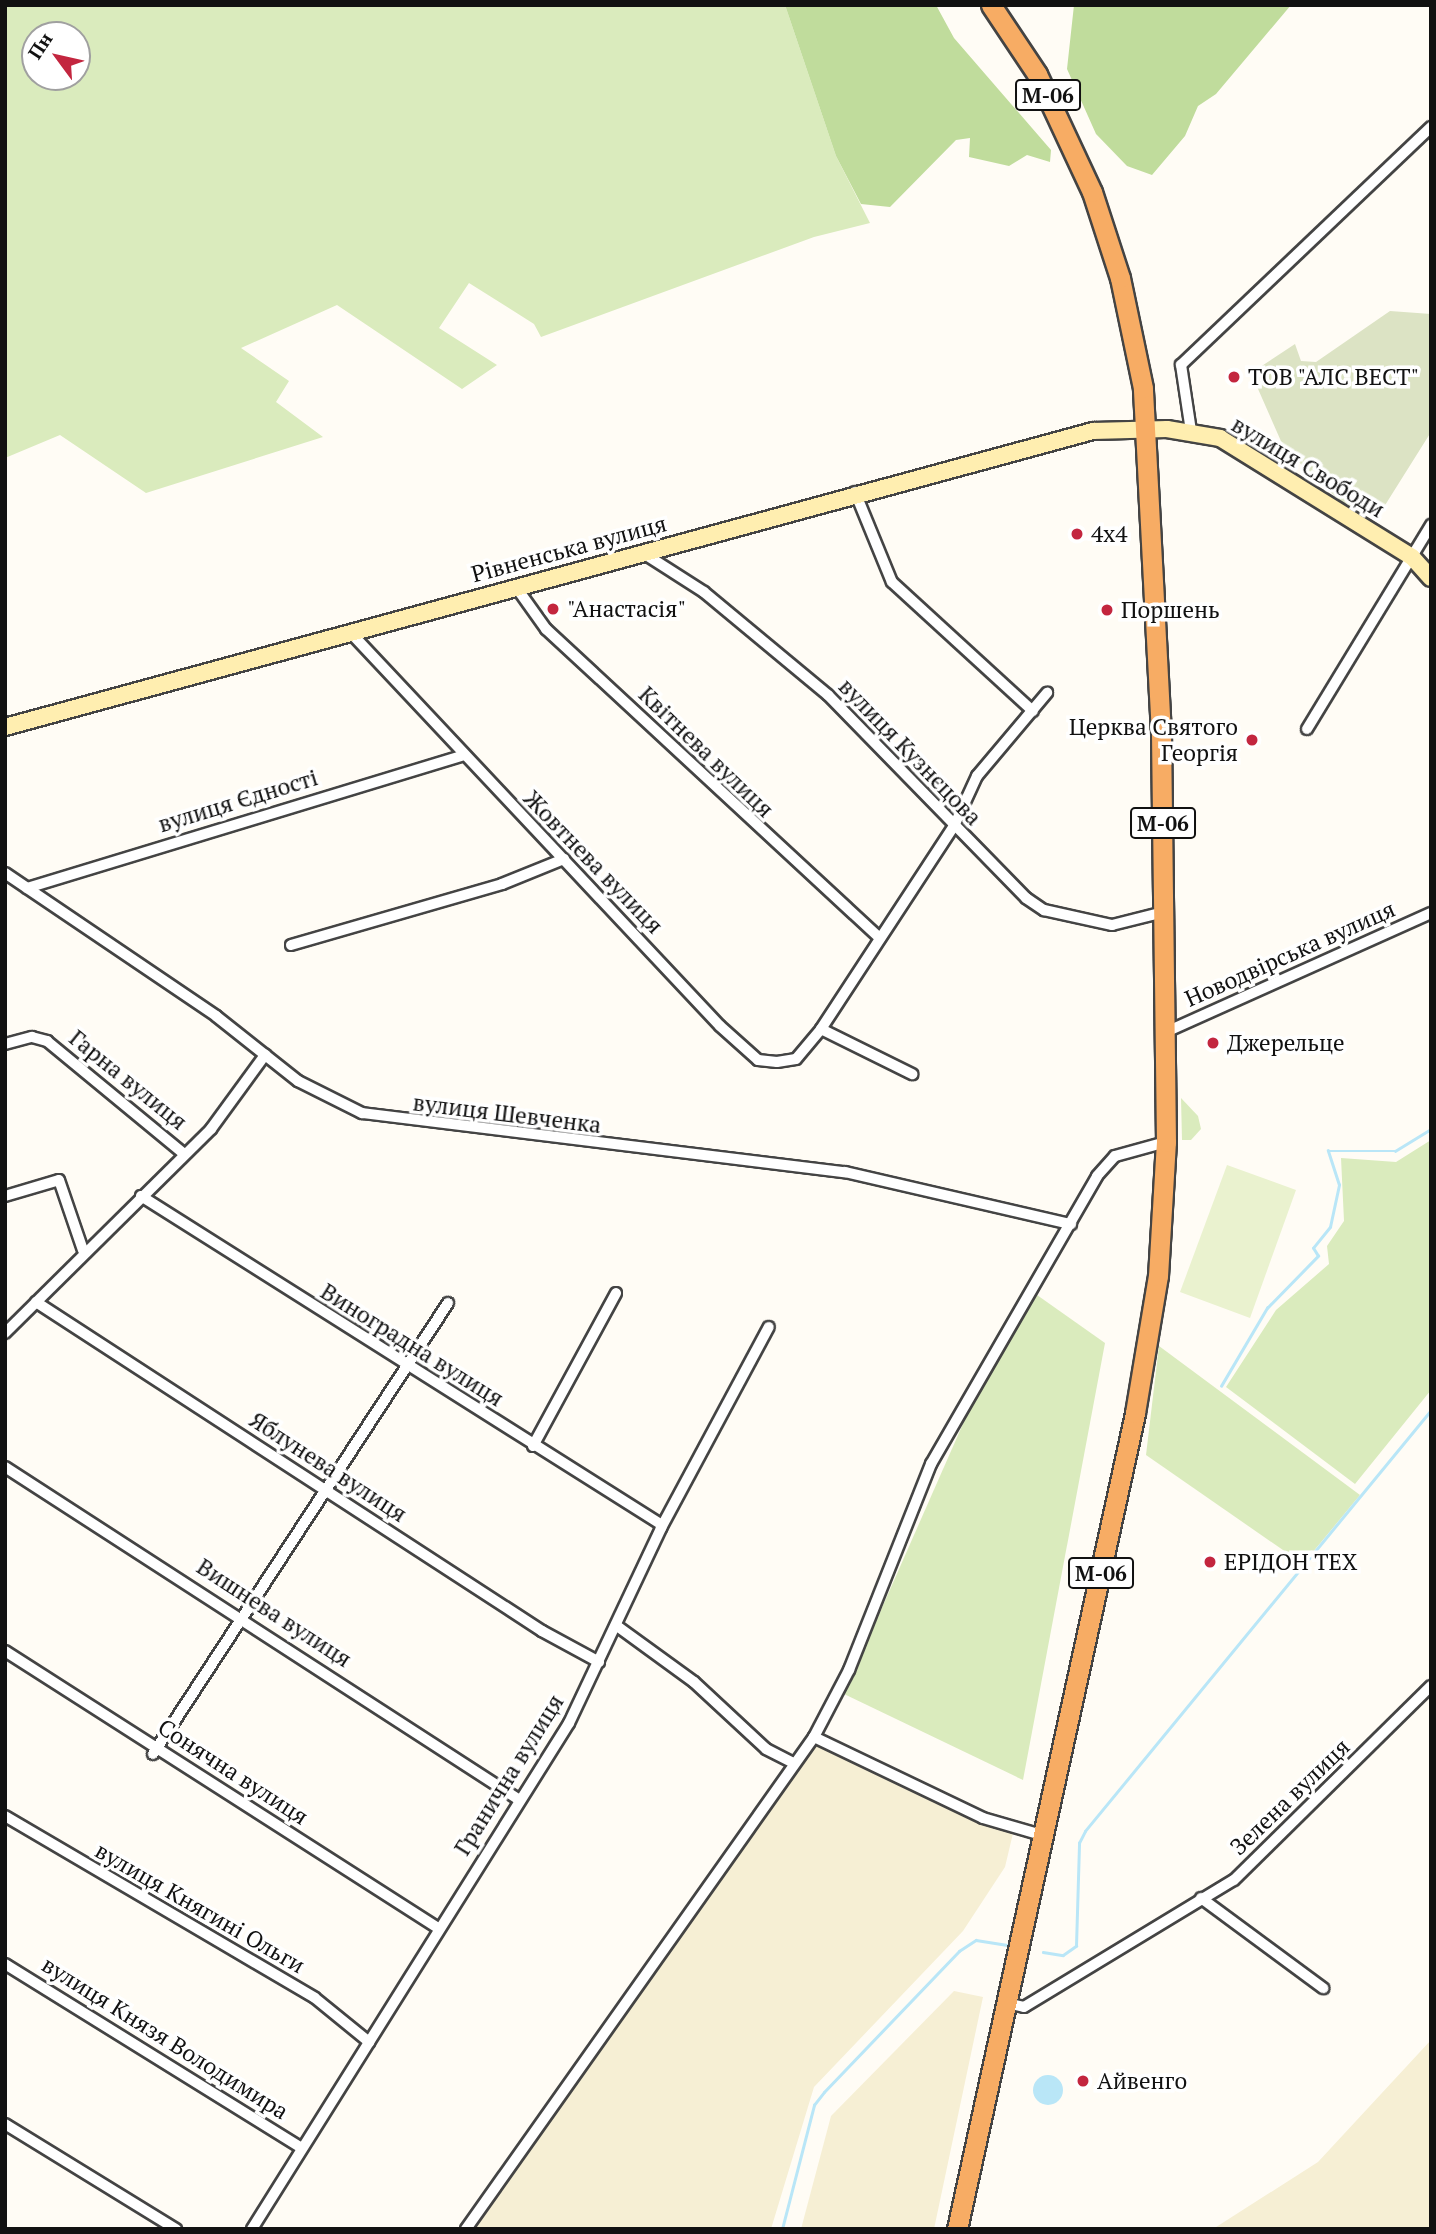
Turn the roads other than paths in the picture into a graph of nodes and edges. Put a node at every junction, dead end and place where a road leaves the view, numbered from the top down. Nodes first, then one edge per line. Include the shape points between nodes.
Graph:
1 (991, 5) edge
2 (1431, 127) edge
3 (1148, 428) junction
4 (1191, 431) junction
5 (855, 492) junction
6 (1431, 525) edge
7 (643, 553) junction
8 (1412, 557) junction
9 (1431, 578) edge
10 (516, 586) junction
11 (351, 632) junction
12 (1046, 693) dead end
13 (1033, 711) junction
14 (5, 727) edge
15 (1307, 729) dead end
16 (461, 756) junction
17 (954, 826) junction
18 (564, 859) junction
19 (5, 873) edge
20 (27, 888) junction
21 (1164, 912) junction
22 (1431, 914) edge
23 (880, 939) junction
24 (291, 944) dead end
25 (821, 1030) junction
26 (1166, 1032) junction
27 (7, 1042) edge
28 (265, 1055) junction
29 (912, 1074) dead end
30 (1166, 1142) junction
31 (183, 1153) junction
32 (5, 1196) edge
33 (141, 1196) junction
34 (1071, 1224) junction
35 (83, 1250) junction
36 (616, 1293) dead end
37 (36, 1302) junction
38 (448, 1303) dead end
39 (769, 1327) dead end
40 (5, 1333) edge
41 (407, 1366) junction
42 (533, 1446) junction
43 (5, 1467) edge
44 (327, 1489) junction
45 (662, 1525) junction
46 (243, 1617) junction
47 (617, 1626) junction
48 (5, 1651) edge
49 (599, 1662) junction
50 (1431, 1686) edge
51 (814, 1737) junction
52 (155, 1751) junction
53 (793, 1763) junction
54 (518, 1799) junction
55 (5, 1816) edge
56 (1046, 1836) junction
57 (1201, 1898) junction
58 (438, 1928) junction
59 (5, 1964) edge
60 (1323, 1987) dead end
61 (1011, 2004) junction
62 (369, 2042) junction
63 (5, 2124) edge
64 (302, 2148) junction
65 (176, 2229) edge
66 (252, 2229) edge
67 (466, 2229) edge
68 (957, 2229) edge

1 - 3 highway, М-06 via 1037,74 1092,192 1132,328
2 - 4 street via 1181,365
3 - 4 main road, вулиця Свободи
3 - 5 main road, Рівненська вулиця via 1083,432
3 - 21 highway, М-06
4 - 8 main road, вулиця Свободи via 1234,445
5 - 7 main road, Рівненська вулиця
5 - 13 street via 892,582
6 - 8 street
7 - 10 main road, Рівненська вулиця
7 - 17 street, вулиця Кузнєцова via 704,592 828,695
8 - 9 main road, вулиця Свободи
8 - 15 street
10 - 11 main road, Рівненська вулиця
10 - 23 street, Квітнева вулиця via 547,629
11 - 14 main road, Рівненська вулиця
11 - 16 street, Жовтнева вулиця
12 - 13 street, Жовтнева вулиця
13 - 17 street, Жовтнева вулиця via 977,776
16 - 18 street, Жовтнева вулиця
16 - 20 street, вулиця Єдності
17 - 21 street, вулиця Кузнєцова via 1044,910 1112,925
17 - 23 street, Жовтнева вулиця
18 - 24 street via 502,884
18 - 25 street, Жовтнева вулиця via 758,1060 796,1059
19 - 20 street, вулиця Шевченка
20 - 28 street, вулиця Шевченка
21 - 26 highway, М-06
22 - 26 street, Новодвірська вулиця
23 - 25 street, Жовтнева вулиця
25 - 29 street
26 - 30 highway, М-06
27 - 31 street, Гарна вулиця via 47,1041
28 - 31 street via 211,1129
28 - 34 street, вулиця Шевченка via 321,1096 404,1122 845,1172
30 - 34 street via 1115,1156
30 - 56 highway, М-06 via 1153,1316
31 - 33 street
32 - 35 street via 60,1180
33 - 35 street
33 - 41 street, Виноградна вулиця
34 - 51 street via 931,1464 849,1670
35 - 37 street
36 - 42 street
37 - 40 street
37 - 44 street, Яблунева вулиця
38 - 41 street
39 - 45 street, Гранична вулиця
41 - 42 street, Виноградна вулиця
41 - 44 street
42 - 45 street, Виноградна вулиця
43 - 46 street, Вишнева вулиця
44 - 46 street
44 - 49 street, Яблунева вулиця via 542,1631
45 - 47 street, Гранична вулиця
46 - 52 street
46 - 54 street, Вишнева вулиця
47 - 49 street, Гранична вулиця
47 - 53 street via 703,1690 766,1749
48 - 52 street, Сонячна вулиця
49 - 54 street, Гранична вулиця via 569,1723
50 - 57 street, Зелена вулиця via 1257,1862
51 - 53 street
51 - 56 street via 983,1818
52 - 58 street, Сонячна вулиця
53 - 67 street
54 - 58 street, Гранична вулиця
55 - 62 street, вулиця Княгині Ольги via 315,1997
56 - 61 highway, М-06
57 - 60 street
57 - 61 street, Зелена вулиця via 1092,1961 1024,2007
58 - 62 street, Гранична вулиця
59 - 64 street, вулиця Князя Володимира
61 - 68 highway, М-06
62 - 64 street, Гранична вулиця
63 - 65 street
64 - 66 street, Гранична вулиця

